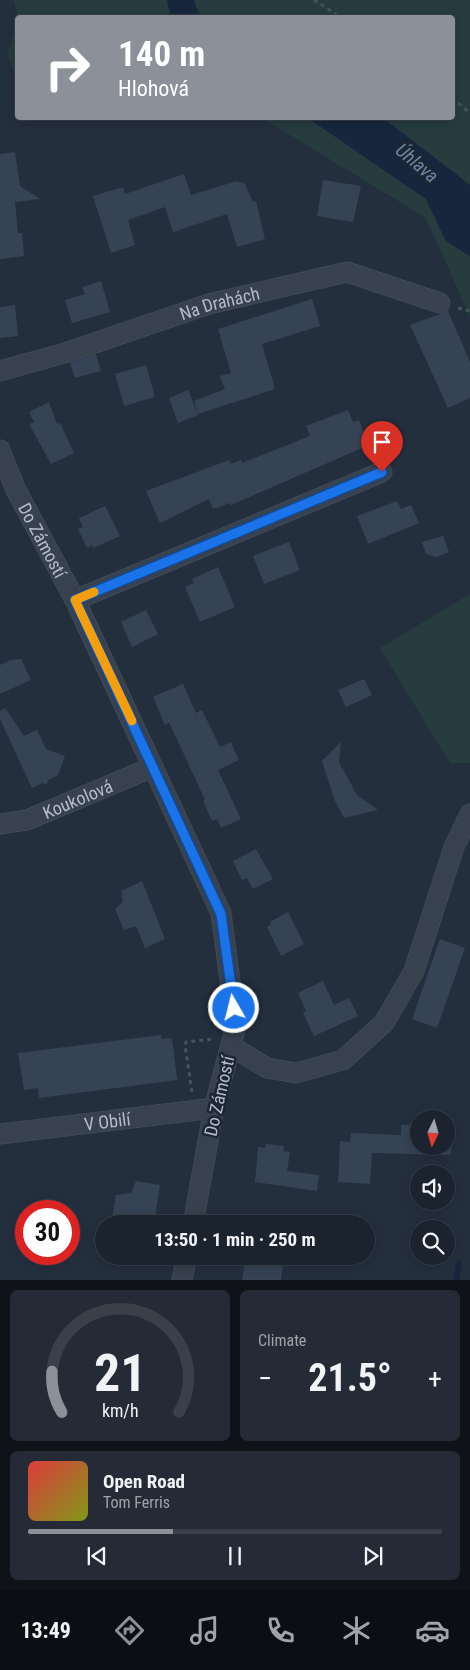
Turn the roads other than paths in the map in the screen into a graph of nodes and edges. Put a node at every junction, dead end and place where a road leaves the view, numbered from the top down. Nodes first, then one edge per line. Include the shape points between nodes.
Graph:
1 (440, 303) dead end
2 (0, 371) edge
3 (0, 450) edge
4 (382, 472) dead end
5 (7, 489) edge
6 (75, 600) junction
7 (153, 767) junction
8 (470, 814) edge
9 (0, 824) edge
10 (231, 1046) junction
11 (214, 1108) junction
12 (0, 1134) edge
13 (195, 1215) edge
14 (185, 1265) edge
15 (182, 1280) edge

1 - 2 street, Na Drahách via 347,272 209,304 66,353
3 - 5 street, Do Zámostí
4 - 6 street
5 - 6 street, Do Zámostí
6 - 7 street, Do Zámostí
7 - 9 street, Koukolová via 27,820
7 - 10 street, Do Zámostí via 221,914 236,1026
8 - 10 street via 454,847 414,971 384,1023 343,1060 296,1073 267,1068
10 - 11 street, Do Zámostí
11 - 12 street, V Obilí
11 - 13 street, Do Zámostí
14 - 15 street

